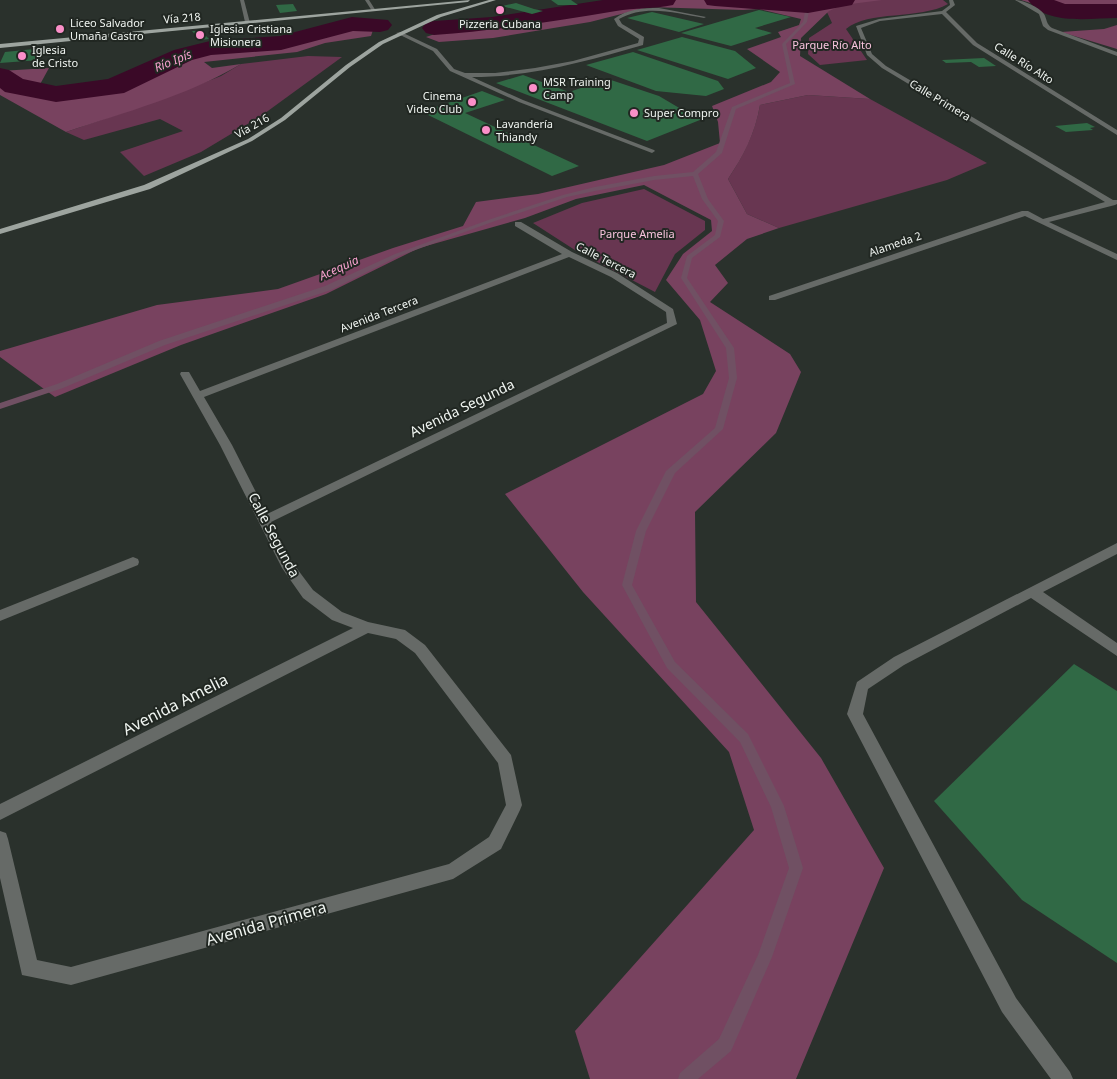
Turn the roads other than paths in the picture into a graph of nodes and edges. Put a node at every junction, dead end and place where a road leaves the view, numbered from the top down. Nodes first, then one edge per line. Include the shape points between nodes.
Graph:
1 (242, 0) edge
2 (367, 0) edge
3 (486, 0) edge
4 (494, 0) edge
5 (951, 0) edge
6 (1017, 0) edge
7 (374, 10) junction
8 (943, 12) junction
9 (412, 13) dead end
10 (704, 17) dead end
11 (414, 20) dead end
12 (248, 22) junction
13 (416, 26) junction
14 (399, 33) junction
15 (0, 46) edge
16 (1117, 54) edge
17 (464, 74) junction
18 (1117, 133) edge
19 (652, 151) dead end
20 (1114, 202) edge
21 (1043, 221) junction
22 (518, 224) dead end
23 (0, 232) edge
24 (569, 254) junction
25 (1117, 257) edge
26 (772, 298) dead end
27 (672, 324) joint
28 (185, 374) dead end
29 (198, 396) junction
30 (265, 520) junction
31 (1117, 548) edge
32 (133, 562) dead end
33 (1032, 592) junction
34 (0, 616) edge
35 (366, 627) junction
36 (1117, 650) edge
37 (0, 812) edge
38 (0, 839) edge
39 (495, 843) joint
40 (1063, 1079) edge

1 - 12 street
2 - 7 street
3 - 7 main road, Vía 218
4 - 13 main road, Vía 216
5 - 8 street via 953,5
6 - 16 street via 1041,13 1050,29
7 - 9 main road
7 - 12 main road, Vía 218
8 - 18 street, Calle Río Alto via 975,44
8 - 20 street, Calle Primera via 878,20 858,27 870,55 884,67
10 - 17 street via 672,11 636,11 616,19 642,38 642,44 535,70 496,75
11 - 13 main road
12 - 15 main road, Vía 218
13 - 14 main road, Vía 216
14 - 17 street via 435,50 452,70
14 - 23 main road, Vía 216 via 348,66 283,119 250,140 147,187
17 - 19 street
20 - 21 street
21 - 25 street
21 - 26 street, Alameda 2 via 1024,213
22 - 24 street, Calle Tercera
24 - 27 street, Calle Tercera via 614,274 670,311
24 - 29 street, Avenida Tercera
27 - 30 street, Avenida Segunda
28 - 29 street, Calle Segunda
29 - 30 street, Calle Segunda
30 - 35 street, Calle Segunda via 287,565 308,594 337,616
31 - 33 street
32 - 34 street
33 - 36 street
33 - 40 street via 899,661 862,686 855,714 1009,1004
35 - 37 street, Avenida Amelia
35 - 39 street, Calle Segunda via 400,634 420,649 505,760 514,805
38 - 39 street, Avenida Primera via 29,968 71,976 454,870

